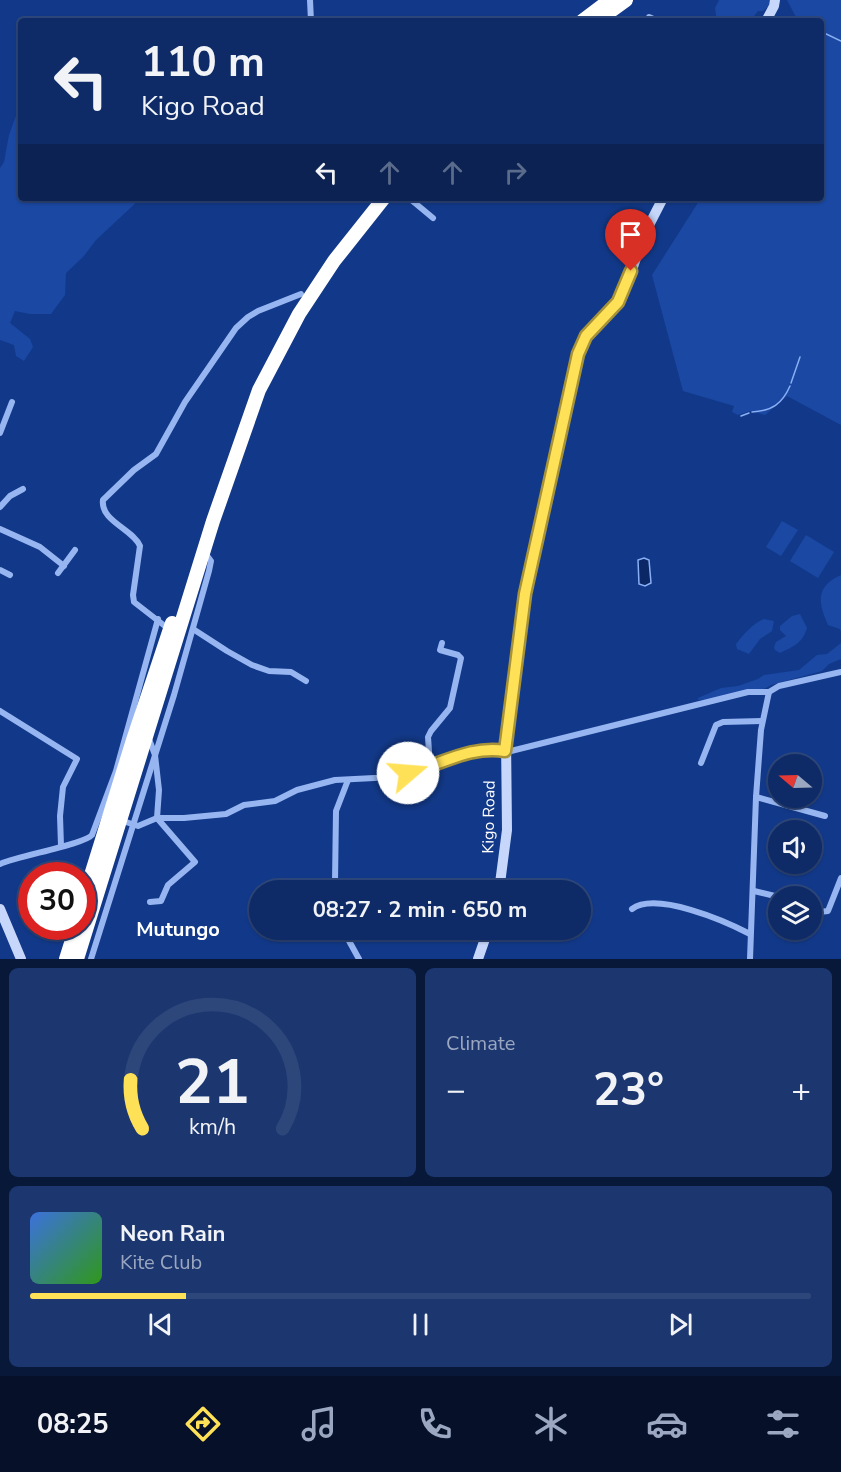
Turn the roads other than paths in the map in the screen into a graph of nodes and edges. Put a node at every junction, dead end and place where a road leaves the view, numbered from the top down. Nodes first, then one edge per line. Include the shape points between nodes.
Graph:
1 (310, 0) edge
2 (610, 0) edge
3 (626, 0) edge
4 (775, 0) edge
5 (310, 18) edge
6 (586, 18) edge
7 (601, 18) edge
8 (768, 18) edge
9 (371, 201) edge
10 (382, 201) edge
11 (413, 201) edge
12 (661, 201) edge
13 (433, 218) dead end
14 (301, 294) junction
15 (12, 402) dead end
16 (0, 434) edge
17 (22, 489) dead end
18 (0, 507) edge
19 (0, 529) edge
20 (75, 550) dead end
21 (202, 555) junction
22 (64, 566) junction
23 (0, 570) edge
24 (58, 573) dead end
25 (10, 575) dead end
26 (158, 619) junction
27 (193, 629) junction
28 (170, 630) junction
29 (442, 643) dead end
30 (841, 672) edge
31 (306, 681) dead end
32 (770, 692) junction
33 (0, 711) edge
34 (762, 722) junction
35 (147, 735) junction
36 (505, 751) junction
37 (155, 755) junction
38 (701, 764) dead end
39 (430, 766) junction
40 (348, 780) junction
41 (756, 797) junction
42 (825, 816) dead end
43 (157, 818) junction
44 (119, 819) junction
45 (133, 825) junction
46 (61, 846) junction
47 (95, 862) edge
48 (0, 864) edge
49 (841, 878) edge
50 (334, 880) edge
51 (500, 880) edge
52 (754, 891) junction
53 (768, 894) edge
54 (150, 902) dead end
55 (0, 909) edge
56 (632, 909) dead end
57 (822, 912) edge
58 (750, 934) junction
59 (72, 940) edge
60 (349, 940) edge
61 (485, 940) edge
62 (21, 959) edge
63 (66, 959) edge
64 (77, 959) edge
65 (91, 959) edge
66 (359, 959) edge
67 (478, 959) edge
68 (750, 959) edge

1 - 5 street
2 - 6 highway
3 - 7 highway
4 - 8 street
9 - 14 highway
10 - 21 highway via 334,261 279,349 247,422
11 - 13 street
12 - 36 street, Kigo Road via 644,235 624,293 586,336 578,354 525,594
14 - 26 street via 258,311 236,328 185,402 156,454 103,500 102,507 110,518 139,543 133,599
14 - 28 highway via 269,350 235,429
15 - 16 street
17 - 18 street
19 - 22 street via 40,547
20 - 22 street
21 - 27 street via 211,561
21 - 35 highway
22 - 24 street
23 - 25 street
26 - 28 street
26 - 46 street via 116,771 92,835
27 - 31 street via 252,665 269,672 291,672
27 - 37 street
28 - 47 highway
29 - 39 street via 440,650 461,658 450,708 428,737
30 - 32 street via 779,686
32 - 34 street
32 - 36 street via 748,692
33 - 46 street via 77,759 63,787
34 - 38 street via 716,725
34 - 41 street
35 - 37 street
35 - 44 highway
36 - 39 street via 476,751
36 - 51 street, Kigo Road via 507,830
37 - 43 street
37 - 45 street
39 - 40 street via 394,777
40 - 43 street via 304,788 226,814
40 - 50 street via 336,818
41 - 42 street
41 - 52 street
43 - 45 street
43 - 54 street via 195,862 168,885 161,901
44 - 45 street
44 - 64 highway
45 - 65 street
46 - 48 street
49 - 57 street via 828,911
52 - 53 street
52 - 58 street
55 - 62 street
56 - 58 street via 642,903 688,909
58 - 68 street
59 - 63 highway
60 - 66 street
61 - 67 street

